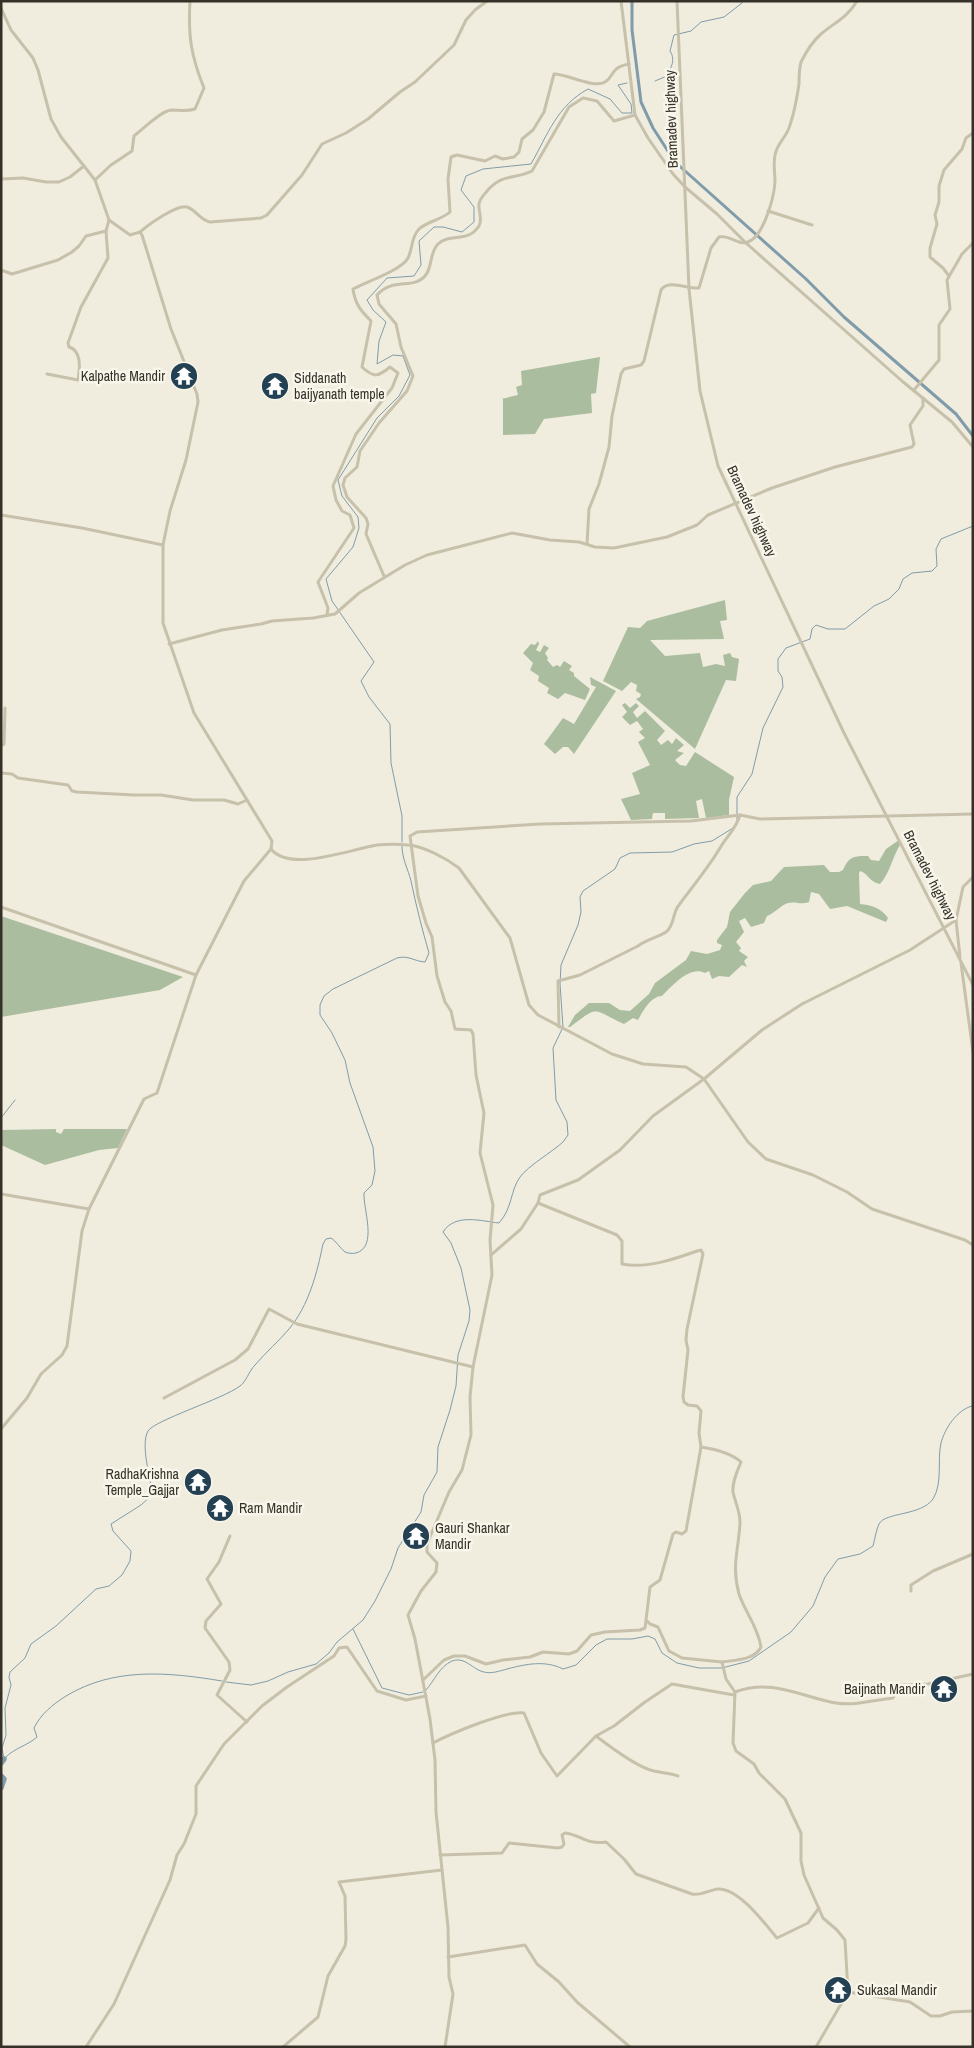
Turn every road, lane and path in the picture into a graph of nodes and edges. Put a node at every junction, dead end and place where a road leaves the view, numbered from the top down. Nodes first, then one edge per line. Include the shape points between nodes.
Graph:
1 (190, 1) edge
2 (486, 1) edge
3 (621, 1) edge
4 (677, 1) edge
5 (857, 1) edge
6 (1, 8) edge
7 (629, 64) junction
8 (635, 115) junction
9 (973, 133) edge
10 (84, 166) junction
11 (1, 179) edge
12 (95, 180) junction
13 (685, 188) junction
14 (768, 212) junction
15 (109, 220) junction
16 (812, 225) dead end
17 (106, 231) junction
18 (140, 232) junction
19 (746, 243) junction
20 (973, 243) edge
21 (1, 270) edge
22 (949, 276) junction
23 (689, 289) junction
24 (47, 374) dead end
25 (914, 390) junction
26 (923, 398) junction
27 (973, 447) edge
28 (735, 502) junction
29 (1, 515) edge
30 (587, 544) junction
31 (163, 545) junction
32 (384, 576) junction
33 (327, 615) junction
34 (169, 644) junction
35 (5, 708) dead end
36 (1, 746) edge
37 (1, 773) edge
38 (247, 800) junction
39 (973, 814) edge
40 (740, 815) junction
41 (888, 817) junction
42 (410, 845) junction
43 (271, 850) junction
44 (973, 877) edge
45 (1, 907) edge
46 (956, 920) junction
47 (944, 929) junction
48 (961, 960) junction
49 (196, 975) junction
50 (973, 985) edge
51 (562, 1029) junction
52 (973, 1052) edge
53 (704, 1079) junction
54 (1, 1194) edge
55 (538, 1203) junction
56 (90, 1210) junction
57 (973, 1245) edge
58 (491, 1255) junction
59 (473, 1367) junction
60 (164, 1398) dead end
61 (1, 1429) edge
62 (701, 1447) junction
63 (230, 1536) dead end
64 (973, 1554) edge
65 (911, 1591) dead end
66 (646, 1620) junction
67 (723, 1666) junction
68 (973, 1674) edge
69 (423, 1680) junction
70 (735, 1694) junction
71 (426, 1696) junction
72 (248, 1722) junction
73 (596, 1736) junction
74 (433, 1743) junction
75 (678, 1776) dead end
76 (440, 1855) junction
77 (442, 1870) junction
78 (819, 1908) junction
79 (448, 1957) junction
80 (848, 1992) junction
81 (973, 2011) edge
82 (86, 2047) edge
83 (283, 2047) edge
84 (445, 2047) edge
85 (630, 2047) edge
86 (816, 2047) edge

1 - 12 street via 192,56 204,88 195,108 164,112 134,136 132,151
2 - 18 street via 466,20 454,45 416,82 368,119 322,144 302,175 267,215 210,222 182,206
3 - 7 street
4 - 13 street, Bramadev highway
5 - 14 street via 846,17 820,34 801,63 787,135 775,154
6 - 10 street via 11,30 33,58 52,120
7 - 8 street
7 - 33 street via 618,66 605,82 597,84 554,74 544,112 533,130 522,139 519,152 514,157 503,159 495,156 484,161 457,155 451,157 448,179 450,212 421,227 414,235 407,259 400,266 354,289 360,310 371,321 362,367 373,375 380,375 390,367 398,373 392,388 356,434 333,486 336,500 342,511 350,515 354,528 318,582 328,608
8 - 13 street via 661,158
8 - 32 street via 614,122 597,101 583,98 574,102 532,171 496,181 482,196 479,205 481,221 474,231 465,238 445,239 437,245 425,276 387,286 377,295 379,304 396,324 413,376 407,391 360,451 357,467 345,478 343,486 347,497 366,518 366,534
9 - 22 street via 944,170 938,186 937,224 930,257
10 - 11 street via 59,182
10 - 12 street
12 - 15 street
13 - 19 street
13 - 23 street, Bramadev highway
14 - 16 street
14 - 19 street via 759,230
15 - 17 street
15 - 18 street via 130,235
17 - 21 street via 86,236 79,246 58,260 12,274
17 - 24 street via 108,258 81,307 68,343 78,354 78,380
18 - 31 street via 173,335 198,398 186,460
19 - 23 street via 719,237 711,248 698,288
19 - 25 street
20 - 22 street
22 - 25 street via 950,309 939,325 939,360
23 - 28 street, Bramadev highway via 700,391 718,466
23 - 30 street via 669,284 664,286 644,361 641,365 624,369 621,374 609,447 589,509
25 - 26 street
26 - 27 street via 952,422
26 - 28 street via 922,406 910,425 912,448 828,469
28 - 30 street via 708,515 697,525 667,537 614,548
28 - 41 street, Bramadev highway via 844,733
29 - 31 street
30 - 32 street via 512,533 428,554
31 - 34 street via 163,623
32 - 33 street via 335,614
33 - 34 street via 222,630
34 - 38 street via 194,714
35 - 36 street via 4,744
37 - 38 street via 68,785 77,792 134,796 162,794 238,804
38 - 43 street via 272,841
39 - 41 street
40 - 41 street via 760,819
40 - 42 street via 691,821 540,824 417,832 410,836
40 - 51 street via 712,863 676,907 673,923 666,932 580,975 558,981
41 - 47 street, Bramadev highway
42 - 43 street via 380,844 308,860 291,860
42 - 51 street via 438,855 459,868 510,938 529,1005 538,1015
42 - 58 street via 418,896 432,937 437,976 445,1002 452,1011 455,1029 467,1028 473,1034 476,1075 484,1113 480,1152 493,1205
43 - 49 street via 244,881
44 - 46 street via 963,887
45 - 49 street
46 - 47 street
46 - 48 street
47 - 48 street, Bramadev highway
47 - 53 street via 910,950 802,1004 762,1030
48 - 50 street, Bramadev highway
48 - 52 street
49 - 56 street via 157,1092 144,1099
51 - 53 street via 612,1054 643,1064 686,1067
53 - 55 street via 653,1116 620,1150 578,1180 540,1195
53 - 57 street via 748,1142 766,1159 847,1192 872,1209
54 - 56 street
55 - 58 street via 521,1229
55 - 62 street via 617,1235 622,1241 622,1264 663,1261 701,1250 687,1330 683,1397 684,1402 697,1406 701,1411
56 - 61 street via 82,1231 67,1346
58 - 59 street via 492,1275
59 - 60 street via 297,1324 269,1309 248,1349 235,1360
59 - 69 street via 469,1444 462,1470 427,1544 427,1552 437,1563 436,1572 408,1615
62 - 66 street via 686,1531 673,1534 660,1580 650,1587
62 - 67 street via 741,1462 733,1491 740,1523 734,1562 740,1596 761,1647 749,1657
63 - 72 street via 219,1562 207,1579 221,1604 206,1621 205,1628 229,1662 230,1670 217,1695
64 - 65 street via 933,1571 911,1585
66 - 67 street via 658,1627 669,1651 682,1658
66 - 69 street via 645,1628 640,1630 592,1635 577,1651 569,1654 543,1652 486,1664 465,1656 454,1656 444,1660
67 - 70 street
68 - 70 street via 928,1684 906,1684 899,1687 893,1698 850,1704 786,1689 752,1687
69 - 71 street
70 - 73 street via 672,1684
70 - 78 street via 733,1743 736,1751 754,1764 786,1799 800,1833 802,1868
71 - 72 street via 406,1700 378,1691 347,1647 339,1648 334,1656 274,1696
71 - 74 street
72 - 82 street via 224,1744 196,1786 196,1814 177,1855 170,1880 114,2004
73 - 74 street via 557,1776 541,1753 524,1713 460,1730
73 - 75 street via 616,1752 654,1771
74 - 76 street
76 - 77 street
76 - 78 street via 502,1853 509,1843 558,1848 564,1844 562,1835 573,1834 594,1843 606,1842 636,1874 697,1895 718,1889 728,1890 745,1902 777,1938 808,1923
77 - 79 street
77 - 83 street via 339,1882 345,1896 345,1946 328,1976 318,2017
78 - 80 street via 823,1918 845,1940
79 - 84 street via 453,1994
79 - 85 street via 525,1946 537,1964
80 - 81 street via 910,2002 931,2016
80 - 86 street

